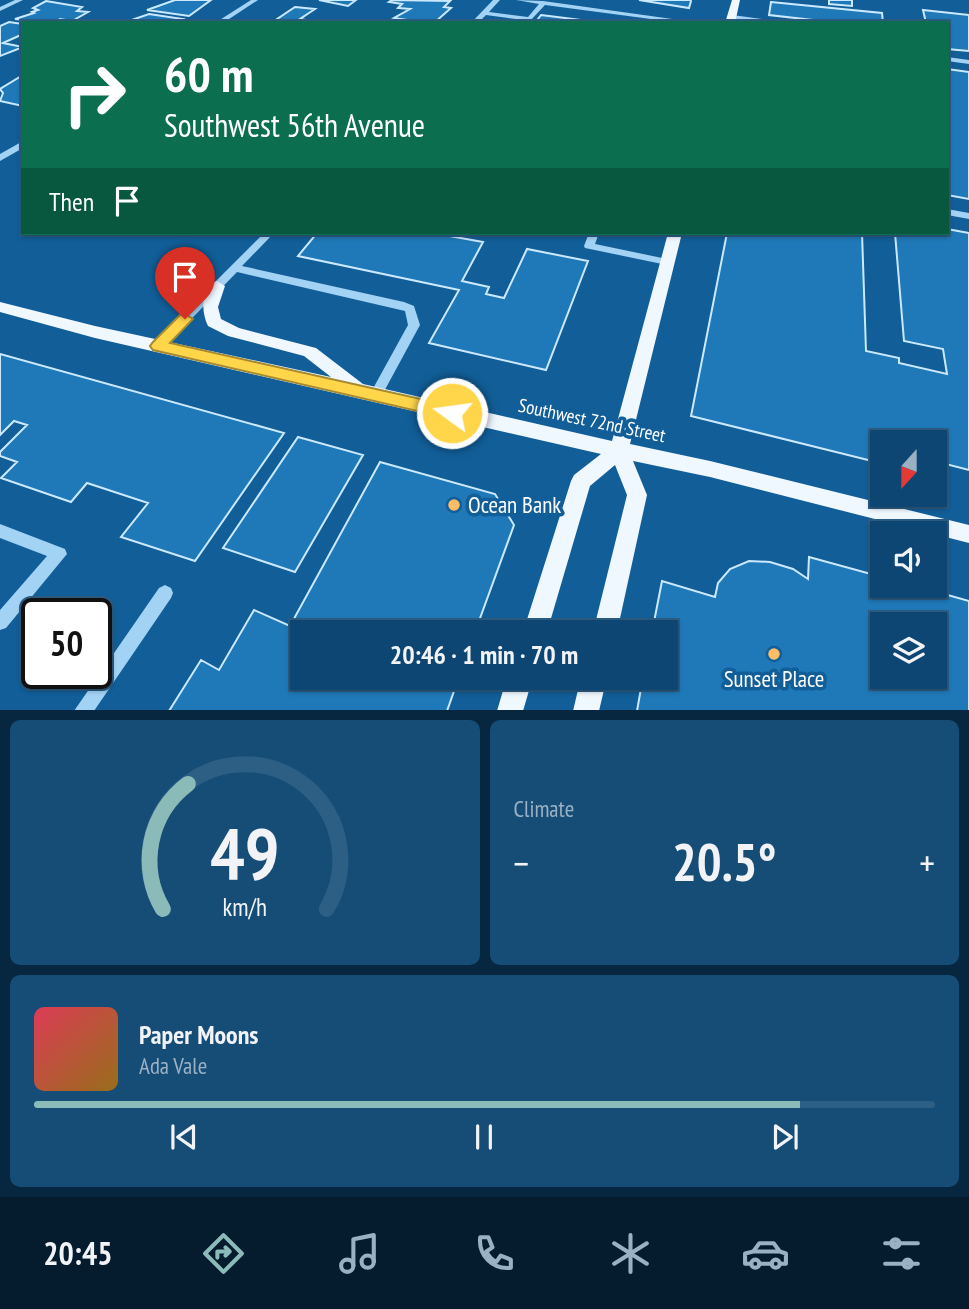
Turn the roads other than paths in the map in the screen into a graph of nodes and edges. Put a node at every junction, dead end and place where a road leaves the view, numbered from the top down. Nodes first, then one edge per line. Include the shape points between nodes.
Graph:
1 (20, 0) edge
2 (255, 0) edge
3 (497, 0) edge
4 (519, 0) edge
5 (736, 0) edge
6 (543, 3) junction
7 (0, 9) edge
8 (617, 12) junction
9 (484, 13) junction
10 (731, 20) edge
11 (221, 21) edge
12 (476, 21) edge
13 (610, 21) edge
14 (683, 21) edge
15 (949, 59) edge
16 (969, 62) edge
17 (21, 145) edge
18 (0, 158) edge
19 (949, 212) edge
20 (969, 216) edge
21 (268, 235) edge
22 (593, 235) edge
23 (674, 235) edge
24 (667, 262) junction
25 (235, 268) junction
26 (217, 286) junction
27 (0, 307) edge
28 (158, 346) junction
29 (367, 392) junction
30 (619, 450) junction
31 (0, 531) edge
32 (969, 534) edge
33 (165, 593) dead end
34 (539, 620) edge
35 (608, 620) edge
36 (0, 622) edge
37 (516, 690) edge
38 (591, 690) edge
39 (83, 710) edge
40 (510, 710) edge
41 (586, 710) edge

1 - 7 street
2 - 11 street
3 - 9 street
4 - 6 street
5 - 10 main road
6 - 8 street via 605,7
6 - 9 street via 530,19
8 - 13 street
8 - 14 street
9 - 12 street
15 - 16 street
17 - 18 street
19 - 20 street
21 - 25 street
22 - 24 street via 589,246
23 - 24 main road
24 - 30 main road
25 - 26 street
25 - 29 street via 410,309 414,325
26 - 28 street
26 - 29 main road via 209,307 214,322 234,332 310,352
27 - 28 main road, Southwest 72nd Street
28 - 29 main road, Southwest 72nd Street
29 - 30 main road, Southwest 72nd Street
30 - 32 main road, Southwest 72nd Street
30 - 34 main road via 581,481
30 - 35 main road via 637,495
31 - 36 street via 59,554
33 - 39 street
37 - 40 main road
38 - 41 main road

